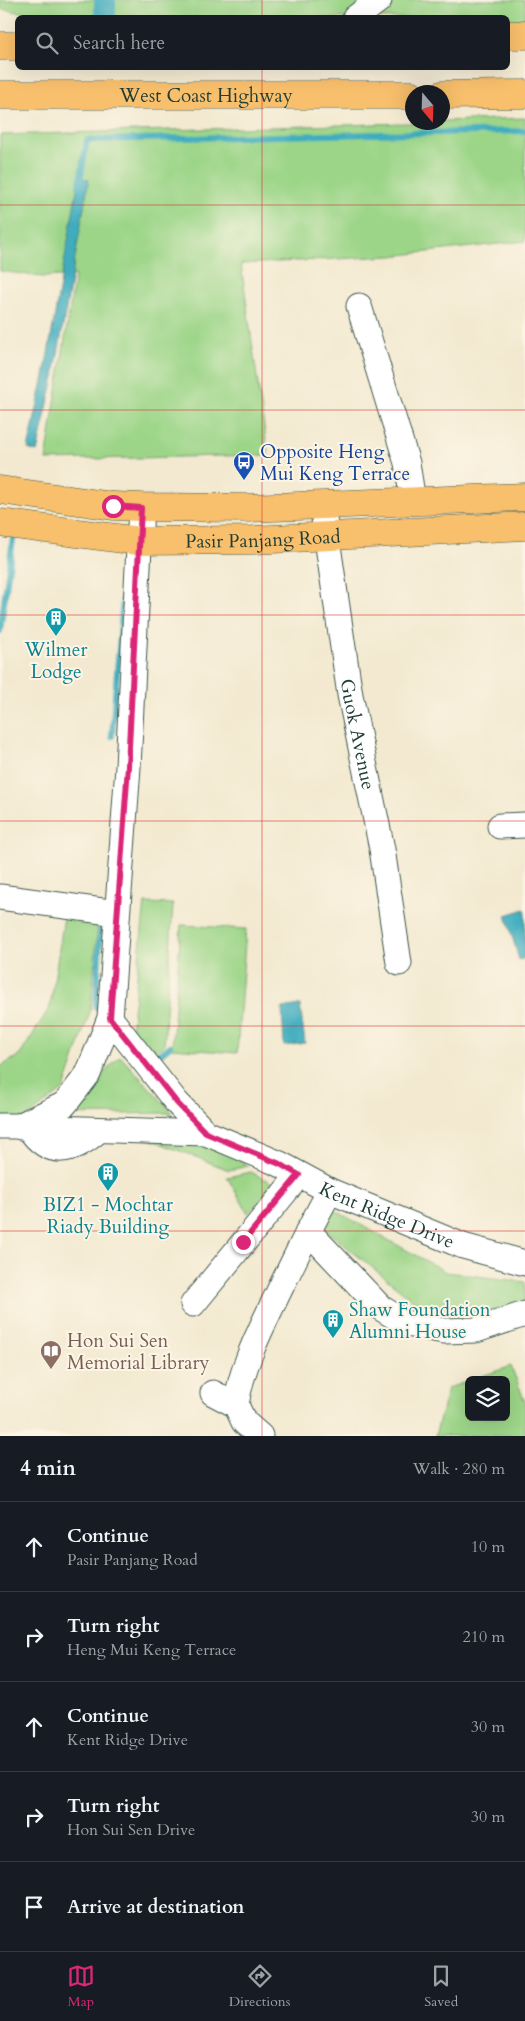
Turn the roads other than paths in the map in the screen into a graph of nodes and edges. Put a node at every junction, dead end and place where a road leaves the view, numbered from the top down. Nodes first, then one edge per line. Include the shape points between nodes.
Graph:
1 (379, 0) edge
2 (359, 15) edge
3 (510, 35) edge
4 (525, 35) edge
5 (0, 46) edge
6 (15, 46) edge
7 (525, 94) edge
8 (0, 95) edge
9 (405, 95) edge
10 (450, 95) edge
11 (359, 306) dead end
12 (0, 490) edge
13 (525, 497) edge
14 (413, 502) junction
15 (322, 505) junction
16 (141, 508) junction
17 (0, 524) edge
18 (525, 526) edge
19 (327, 536) junction
20 (139, 541) junction
21 (525, 825) edge
22 (500, 826) dead end
23 (0, 897) edge
24 (117, 913) junction
25 (399, 963) dead end
26 (110, 1018) junction
27 (15, 1127) edge
28 (206, 1133) junction
29 (299, 1175) junction
30 (330, 1191) junction
31 (308, 1231) junction
32 (525, 1263) edge
33 (192, 1304) dead end
34 (525, 1314) edge
35 (212, 1393) dead end
36 (236, 1405) junction
37 (260, 1436) edge

1 - 2 street
3 - 4 main road
5 - 6 main road
7 - 10 main road
8 - 9 main road, West Coast Highway
11 - 14 street via 407,463
12 - 16 main road, Pasir Panjang Road
13 - 14 main road, Pasir Panjang Road
14 - 15 main road, Pasir Panjang Road
15 - 16 main road, Pasir Panjang Road
15 - 19 street, Guok Avenue
16 - 20 street
17 - 20 main road, Pasir Panjang Road
18 - 19 main road, Pasir Panjang Road
19 - 20 main road, Pasir Panjang Road
19 - 25 street, Guok Avenue via 350,695 382,849
20 - 24 street
21 - 22 street
23 - 24 street
24 - 26 street
26 - 27 street via 88,1074 65,1104
26 - 28 street via 177,1103
27 - 28 street, Kent Ridge Drive
28 - 29 street, Kent Ridge Drive
29 - 30 street, Kent Ridge Drive
29 - 33 street
30 - 31 street
30 - 32 street, Kent Ridge Drive via 463,1246
31 - 34 street via 381,1308 407,1324 444,1331 476,1330
31 - 36 street via 251,1352 238,1388
35 - 36 street
36 - 37 street via 244,1422

